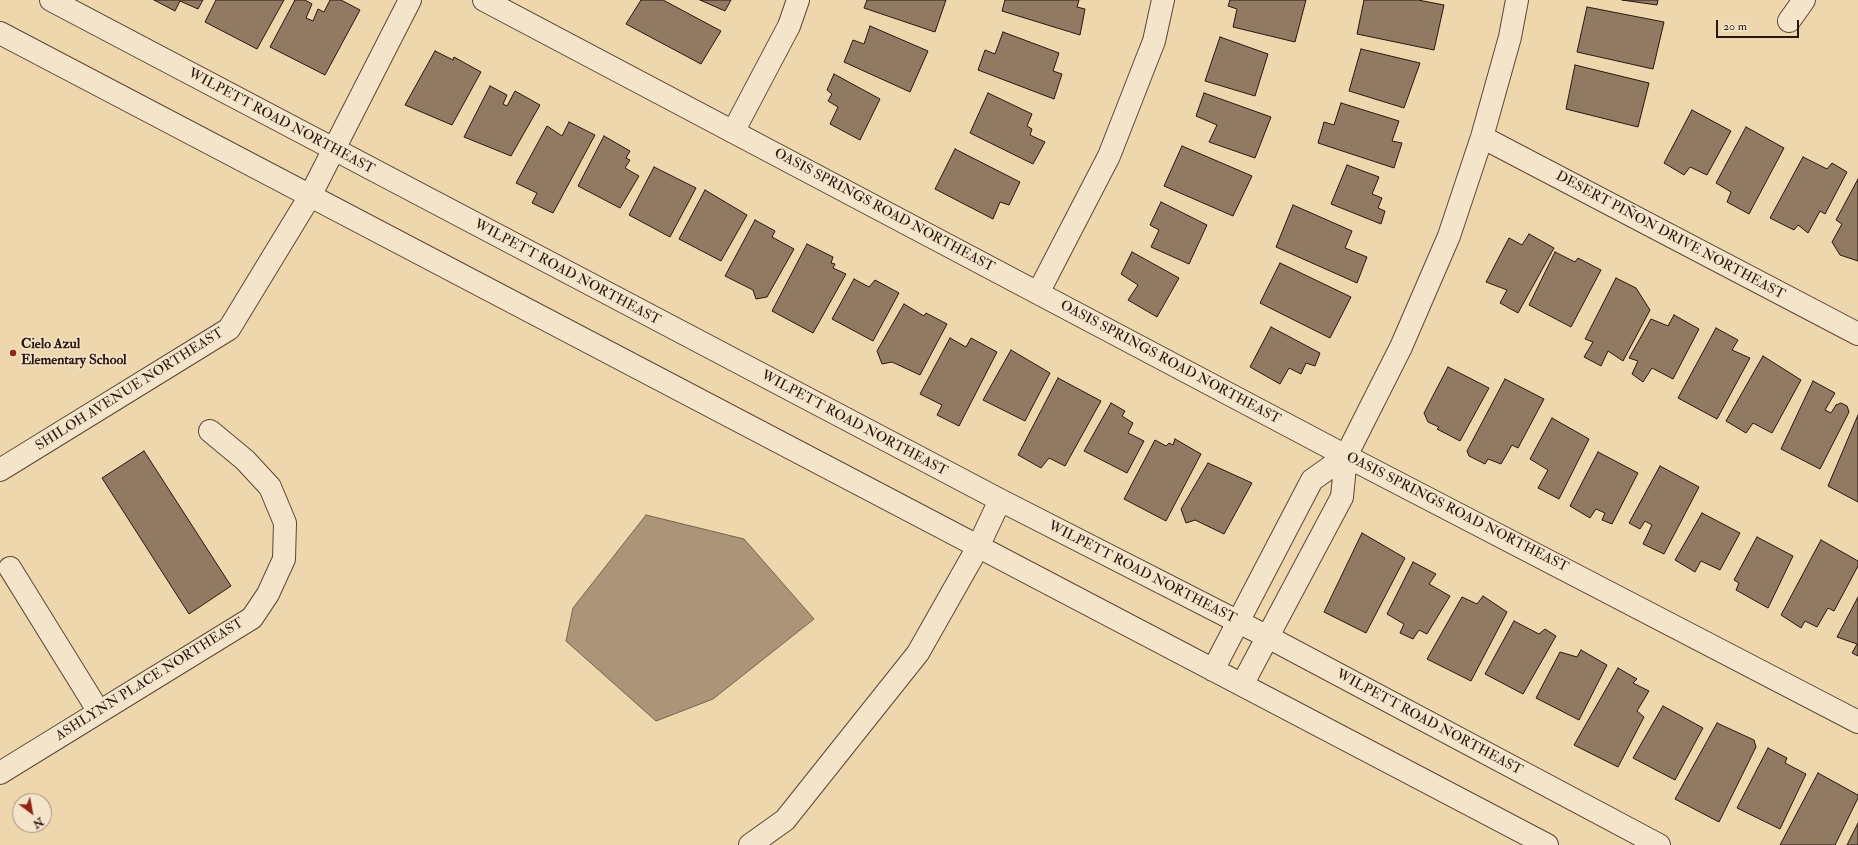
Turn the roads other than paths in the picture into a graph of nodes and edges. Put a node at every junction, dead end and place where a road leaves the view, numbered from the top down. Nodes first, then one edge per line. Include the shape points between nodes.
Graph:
1 (51, 0) edge
2 (410, 0) edge
3 (484, 0) edge
4 (798, 0) edge
5 (1164, 0) edge
6 (1517, 0) edge
7 (1804, 0) edge
8 (1789, 21) dead end
9 (0, 33) edge
10 (733, 132) junction
11 (1482, 138) junction
12 (333, 150) junction
13 (310, 196) junction
14 (1038, 293) junction
15 (1858, 334) edge
16 (210, 431) dead end
17 (1346, 456) junction
18 (0, 470) edge
19 (1000, 500) junction
20 (978, 547) junction
21 (10, 568) dead end
22 (1238, 622) junction
23 (1268, 638) junction
24 (1213, 670) junction
25 (1242, 685) junction
26 (99, 712) junction
27 (1858, 722) edge
28 (0, 772) edge
29 (750, 845) edge
30 (1546, 845) edge
31 (1659, 845) edge

1 - 12 street, WILPETT ROAD NORTHEAST
2 - 12 street, SHILOH AVENUE NORTHEAST
3 - 10 street, OASIS SPRINGS ROAD NORTHEAST
4 - 10 street via 789,26
5 - 14 street via 1154,41 1109,156
6 - 11 street via 1510,37
7 - 8 street
9 - 13 street
10 - 14 street, OASIS SPRINGS ROAD NORTHEAST
11 - 15 street, DESERT PIÑON DRIVE NORTHEAST
11 - 17 street via 1449,236 1401,347
12 - 13 street, SHILOH AVENUE NORTHEAST
12 - 19 street, WILPETT ROAD NORTHEAST
13 - 18 street, SHILOH AVENUE NORTHEAST via 229,330
13 - 20 street
14 - 17 street, OASIS SPRINGS ROAD NORTHEAST
16 - 26 street, ASHLYNN PLACE NORTHEAST via 245,460 270,487 285,523 284,560 268,594 252,618
17 - 22 street via 1312,480
17 - 23 street via 1342,497
17 - 27 street, OASIS SPRINGS ROAD NORTHEAST
19 - 20 street
19 - 22 street, WILPETT ROAD NORTHEAST
20 - 24 street
20 - 29 street via 918,653 785,820
21 - 26 street
22 - 23 street, WILPETT ROAD NORTHEAST
22 - 24 street
23 - 25 street
23 - 31 street, WILPETT ROAD NORTHEAST
24 - 25 street
25 - 30 street
26 - 28 street, ASHLYNN PLACE NORTHEAST

